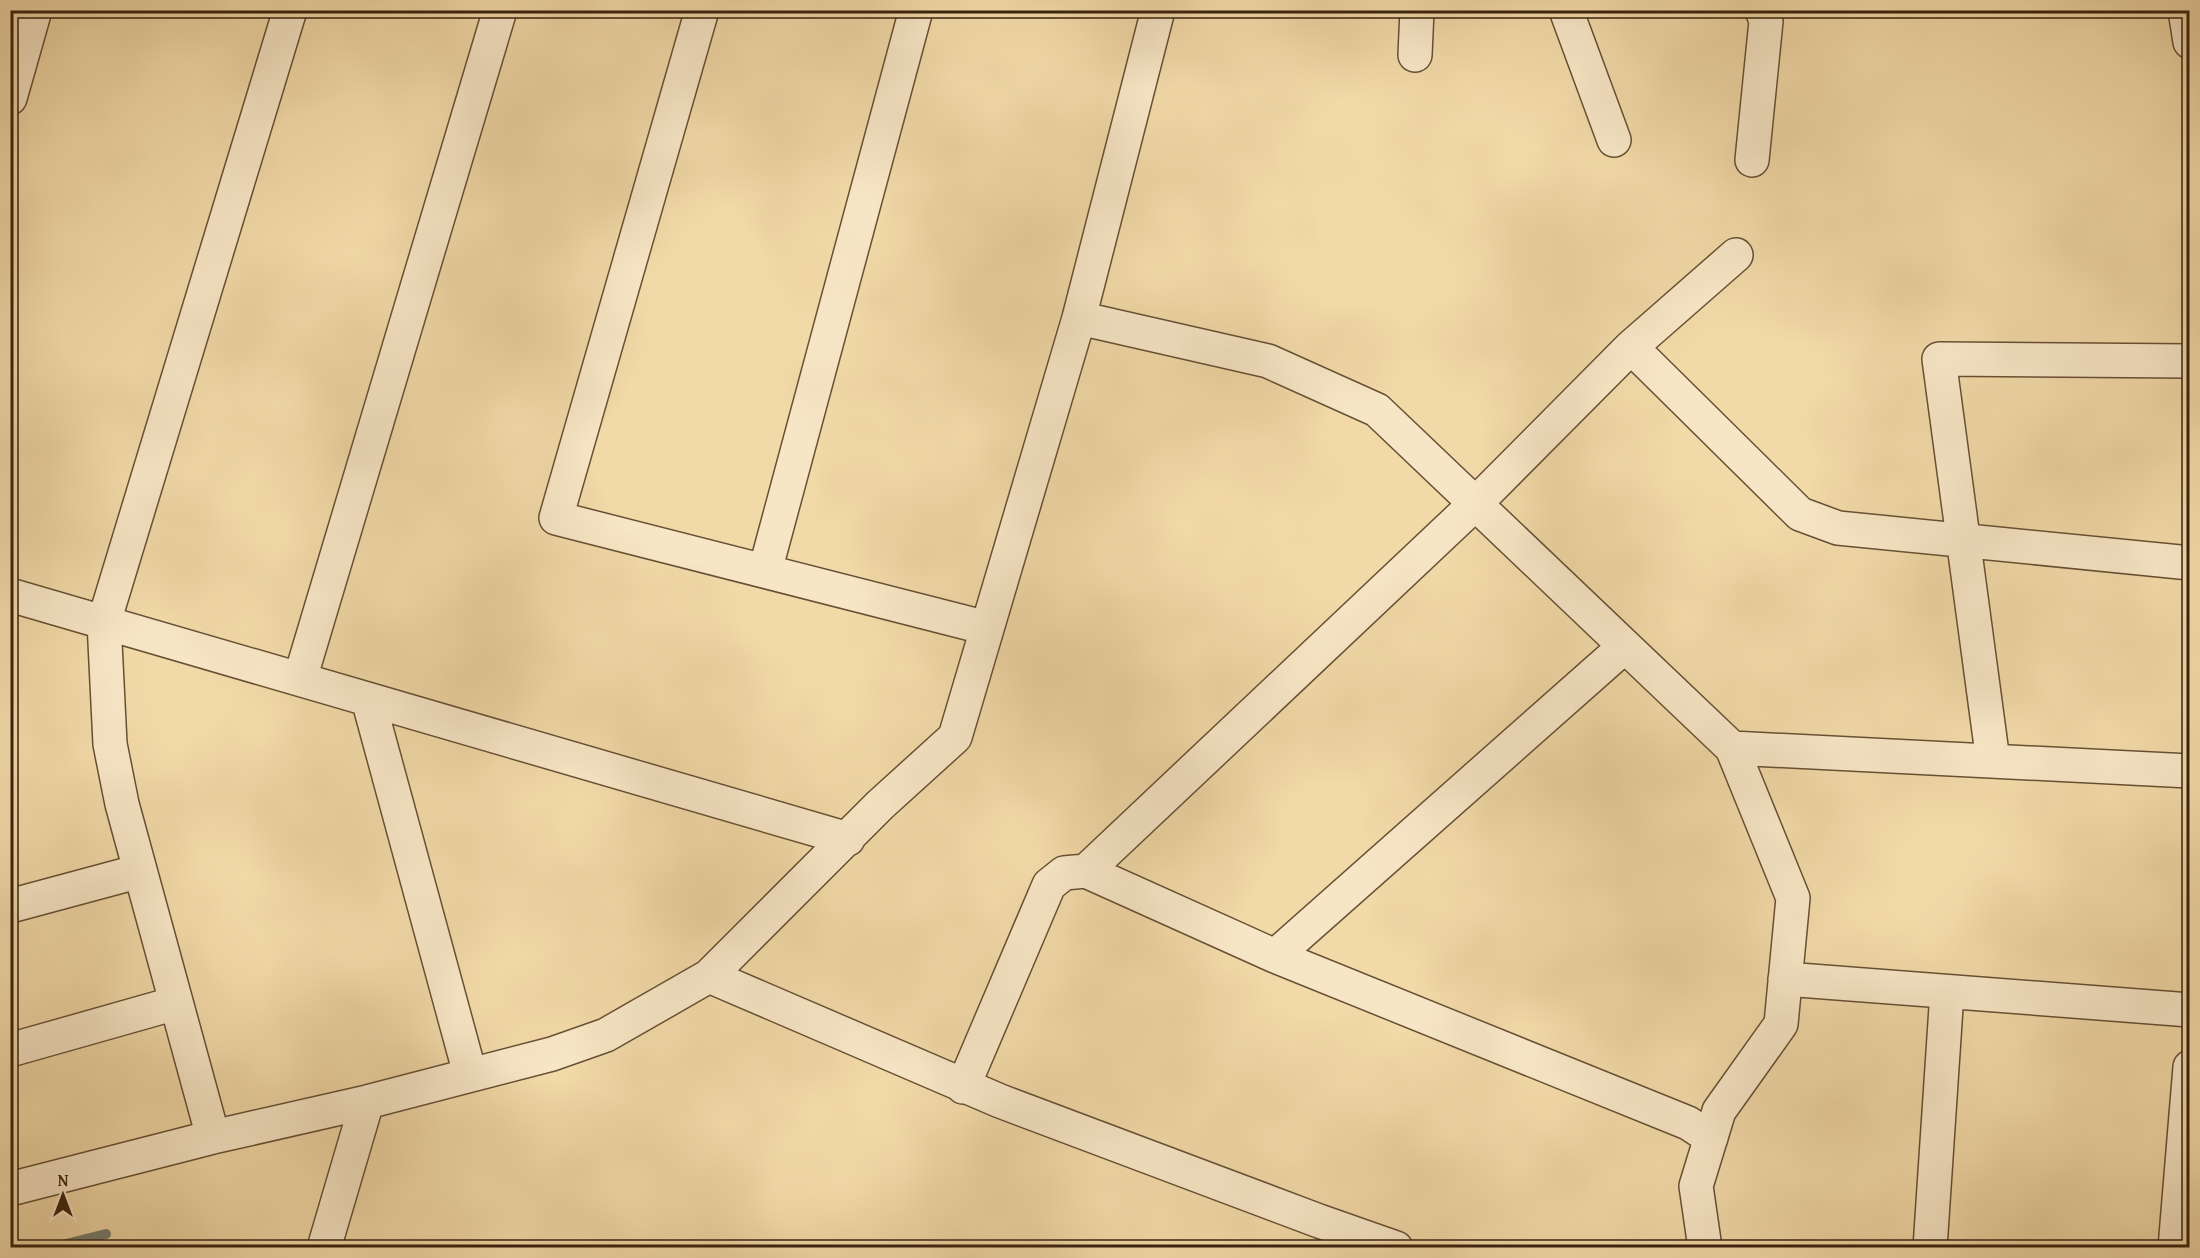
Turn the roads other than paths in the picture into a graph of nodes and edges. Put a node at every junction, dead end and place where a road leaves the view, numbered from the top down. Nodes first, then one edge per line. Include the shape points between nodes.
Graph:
1 (35, 10) edge
2 (290, 10) edge
3 (500, 10) edge
4 (702, 10) edge
5 (916, 10) edge
6 (1158, 10) edge
7 (1417, 10) edge
8 (1566, 10) edge
9 (1762, 10) edge
10 (2185, 10) edge
11 (2190, 42) edge
12 (1414, 55) dead end
13 (10, 98) edge
14 (1614, 140) dead end
15 (1752, 160) dead end
16 (1736, 255) dead end
17 (1079, 318) junction
18 (1631, 347) junction
19 (2190, 361) edge
20 (1476, 503) junction
21 (1963, 540) junction
22 (2190, 563) edge
23 (765, 571) junction
24 (10, 595) edge
25 (104, 622) junction
26 (987, 628) junction
27 (1624, 647) junction
28 (300, 679) junction
29 (368, 699) junction
30 (1732, 748) junction
31 (1994, 761) junction
32 (2190, 771) edge
33 (848, 838) junction
34 (140, 871) junction
35 (1086, 871) junction
36 (10, 906) edge
37 (1275, 956) junction
38 (709, 976) junction
39 (1785, 979) junction
40 (1947, 992) junction
41 (176, 1003) junction
42 (2190, 1010) edge
43 (10, 1050) edge
44 (2190, 1067) edge
45 (470, 1074) junction
46 (963, 1087) junction
47 (367, 1102) junction
48 (213, 1137) junction
49 (1711, 1138) junction
50 (10, 1188) edge
51 (324, 1248) edge
52 (1396, 1248) edge
53 (1705, 1248) edge
54 (1930, 1248) edge
55 (2175, 1248) edge

1 - 13 street
2 - 25 street
3 - 28 street
4 - 23 street via 556,518
5 - 23 street
6 - 17 street
7 - 12 street
8 - 14 street
9 - 15 street via 1766,21
10 - 11 street
16 - 18 street
17 - 20 street via 1268,361 1377,410
17 - 26 street
18 - 20 street
18 - 21 street via 1800,514 1838,528
19 - 21 street via 1939,359
20 - 27 street
20 - 35 street
21 - 22 street
21 - 31 street
23 - 26 street
24 - 25 street
25 - 28 street
25 - 34 street via 110,744
26 - 33 street via 956,737
27 - 30 street
27 - 37 street
28 - 29 street
29 - 33 street
29 - 45 street
30 - 31 street
30 - 39 street via 1793,898
31 - 32 street
33 - 38 street
34 - 36 street
34 - 41 street
35 - 37 street
35 - 46 street via 1064,873 1049,885
37 - 49 street via 1688,1123
38 - 45 street via 606,1035 552,1054
38 - 46 street
39 - 40 street
39 - 49 street via 1781,1024 1719,1111
40 - 42 street
40 - 54 street
41 - 43 street
41 - 48 street
44 - 55 street
45 - 47 street
46 - 52 street
47 - 48 street
47 - 51 street
48 - 50 street
49 - 53 street via 1696,1186

